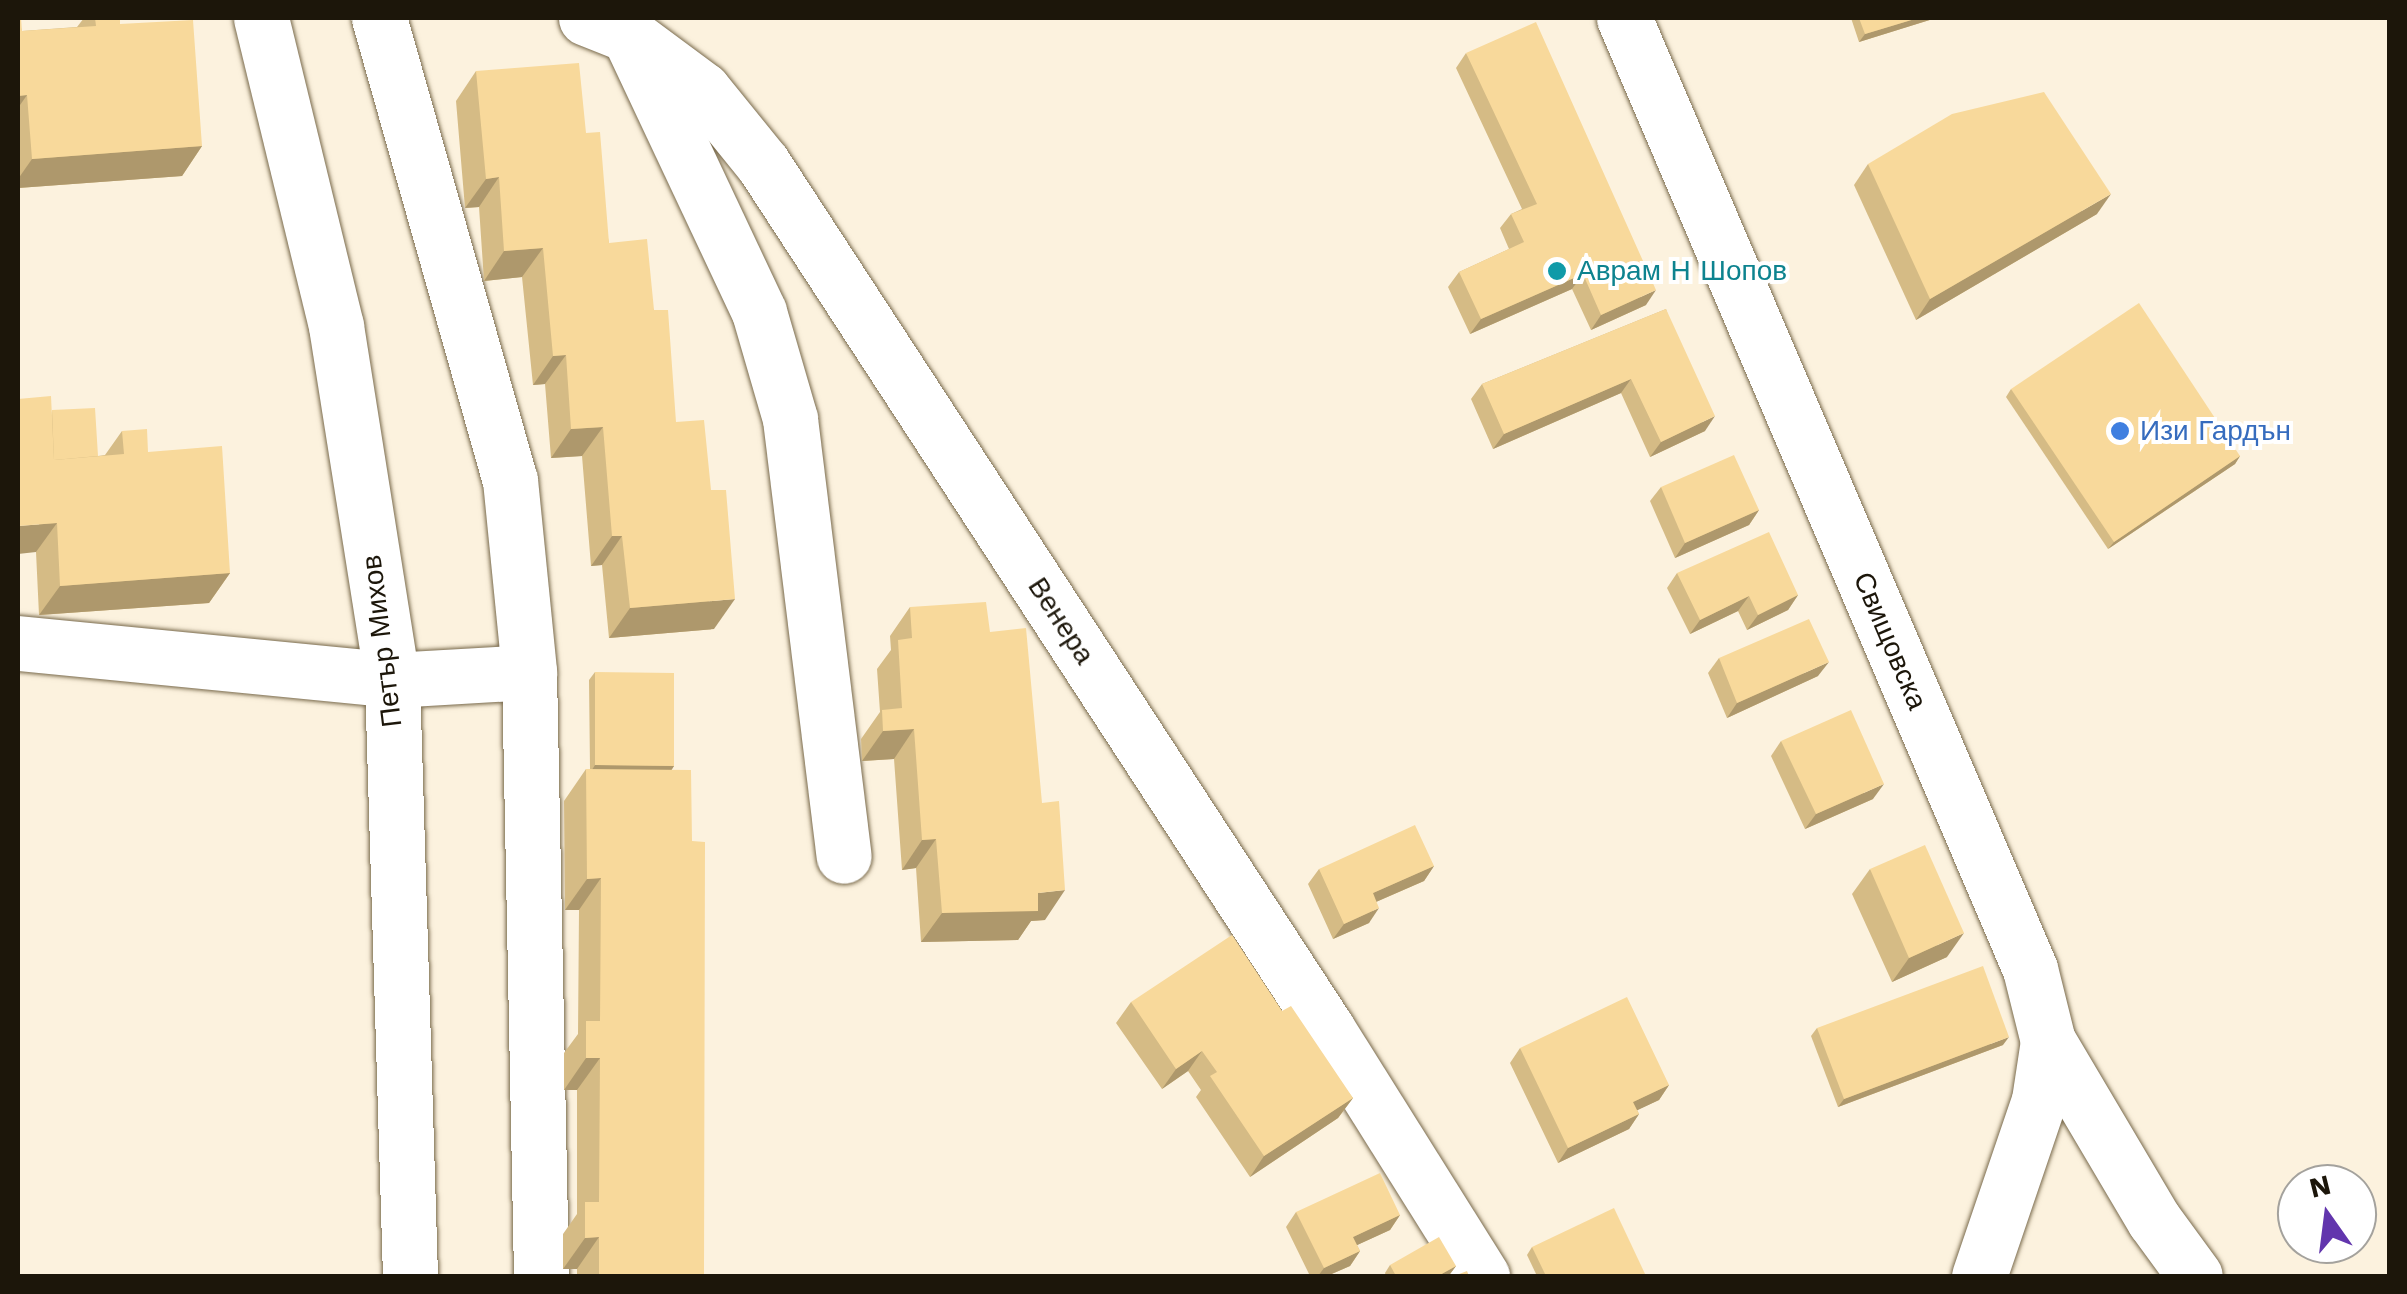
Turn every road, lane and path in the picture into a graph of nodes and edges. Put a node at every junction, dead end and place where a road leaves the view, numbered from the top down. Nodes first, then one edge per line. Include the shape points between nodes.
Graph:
1 (261, 18) edge
2 (380, 18) edge
3 (1624, 18) edge
4 (608, 26) edge
5 (18, 643) edge
6 (528, 672) junction
7 (392, 680) junction
8 (844, 856) dead end
9 (2048, 1040) junction
10 (410, 1276) edge
11 (542, 1276) edge
12 (1482, 1276) edge
13 (1979, 1276) edge
14 (2195, 1276) edge

1 - 7 street, Петър Михов via 336,326
2 - 6 street via 510,480
3 - 9 street, Свищовска via 2030,968
4 - 8 street via 758,312 790,419
4 - 12 street, Венера via 702,90 763,164
5 - 7 street
6 - 7 street
6 - 11 street
7 - 10 street, Петър Михов
9 - 13 street, Свищовска via 2039,1100
9 - 14 street via 2154,1220

